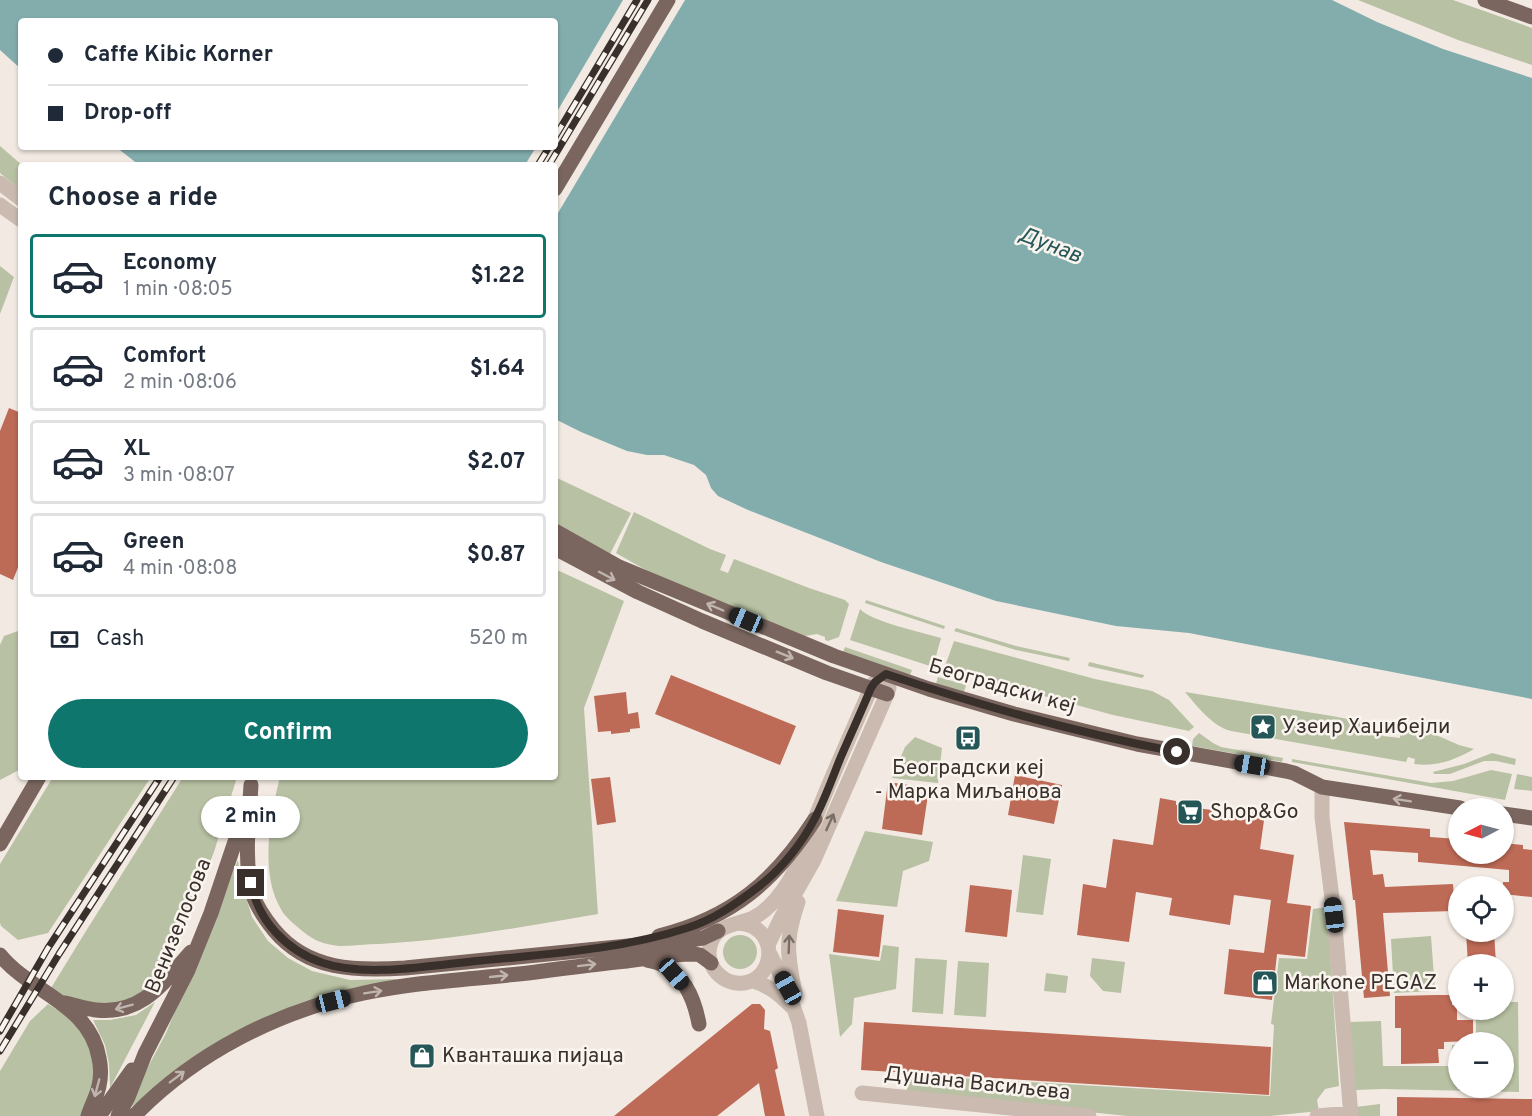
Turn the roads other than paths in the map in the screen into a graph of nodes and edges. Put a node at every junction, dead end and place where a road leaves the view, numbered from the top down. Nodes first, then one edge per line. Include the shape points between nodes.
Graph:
1 (668, 0) edge
2 (1485, 0) edge
3 (1532, 17) edge
4 (0, 183) edge
5 (558, 184) edge
6 (18, 197) edge
7 (0, 205) edge
8 (18, 218) edge
9 (558, 533) edge
10 (558, 550) edge
11 (886, 674) junction
12 (871, 688) junction
13 (887, 694) junction
14 (37, 780) edge
15 (253, 781) edge
16 (1322, 787) junction
17 (1448, 806) edge
18 (1514, 816) edge
19 (1532, 818) edge
20 (815, 819) junction
21 (0, 844) edge
22 (806, 876) junction
23 (738, 923) junction
24 (718, 931) junction
25 (199, 943) junction
26 (611, 948) junction
27 (769, 949) junction
28 (0, 955) edge
29 (641, 958) junction
30 (711, 963) junction
31 (753, 981) junction
32 (61, 1002) junction
33 (796, 1016) junction
34 (699, 1024) dead end
35 (145, 1054) junction
36 (862, 1093) dead end
37 (1351, 1115) edge
38 (88, 1116) edge
39 (99, 1116) edge
40 (118, 1116) edge
41 (134, 1116) edge
42 (817, 1116) edge
43 (1089, 1116) edge
44 (1317, 1116) edge

1 - 5 main road
2 - 3 main road
4 - 6 street
7 - 8 street
11 -> 9 main road, Београдски кеј via 619,567
10 -> 12 main road via 702,621
11 - 12 street
11 - 13 street
11 - 16 main road, Београдски кеј via 1094,734 1294,773
12 - 13 main road
12 - 20 street
22 -> 13 street
14 - 21 main road
15 - 25 main road, Венизелосова via 240,830
15 - 26 main road via 248,860 253,894 266,920 285,943 304,955 324,964 369,970
17 -> 16 main road, Београдски кеј
16 - 37 street
18 - 19 main road
20 - 23 street via 784,889 762,912
20 - 26 main road via 774,873 720,914 686,929
22 - 27 street
33 -> 22 street via 789,941
23 - 24 street
23 - 27 street via 757,928
24 - 26 main road via 703,938
24 - 30 street via 710,946
25 -> 32 main road via 151,994 126,1008 95,1010
25 - 35 main road, Венизелосова
27 - 31 street via 767,965
27 - 33 street via 788,988
28 - 32 main road
29 - 30 main road via 695,954
29 - 34 main road via 664,965 683,983 692,997
41 -> 29 main road via 174,1079 218,1049 307,1009 364,993 414,985
30 - 31 street via 729,982
31 - 33 street via 782,997
32 -> 38 main road via 84,1023 98,1049 99,1086
33 - 42 street
35 - 39 main road, Венизелосова
35 - 40 main road, Венизелосова
36 - 43 street, Душана Васиљева
37 - 44 street

